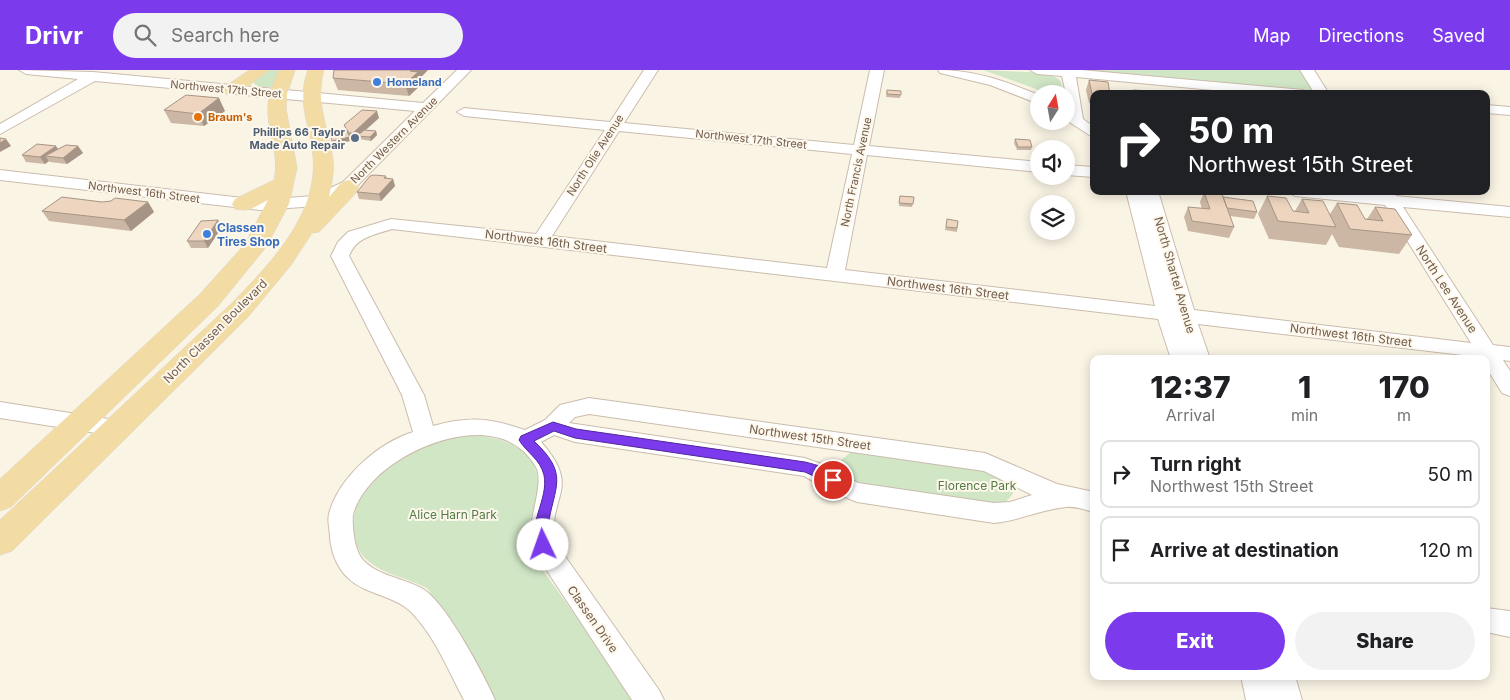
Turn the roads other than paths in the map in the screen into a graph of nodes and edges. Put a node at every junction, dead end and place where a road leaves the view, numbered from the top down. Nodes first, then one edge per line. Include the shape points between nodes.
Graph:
1 (26, 70) edge
2 (261, 70) edge
3 (287, 70) edge
4 (316, 70) edge
5 (464, 70) edge
6 (651, 70) edge
7 (877, 70) edge
8 (945, 70) edge
9 (973, 70) edge
10 (1037, 70) edge
11 (1307, 70) edge
12 (52, 71) edge
13 (1068, 72) edge
14 (93, 76) junction
15 (1069, 85) edge
16 (232, 90) junction
17 (1030, 90) edge
18 (1260, 90) edge
19 (1320, 90) edge
20 (278, 94) junction
21 (1030, 96) edge
22 (310, 97) junction
23 (426, 108) junction
24 (1490, 109) edge
25 (1510, 111) edge
26 (464, 112) dead end
27 (1075, 114) edge
28 (1075, 116) edge
29 (1090, 121) edge
30 (614, 126) junction
31 (0, 130) edge
32 (1090, 130) edge
33 (861, 150) junction
34 (1030, 166) edge
35 (1075, 171) edge
36 (1090, 172) edge
37 (3, 178) edge
38 (349, 185) junction
39 (280, 194) junction
40 (1135, 195) edge
41 (1151, 195) edge
42 (1369, 195) edge
43 (1388, 196) edge
44 (317, 201) junction
45 (243, 204) joint
46 (1510, 212) edge
47 (387, 225) joint
48 (541, 240) junction
49 (294, 243) junction
50 (835, 274) junction
51 (1166, 313) junction
52 (1186, 316) junction
53 (1487, 351) junction
54 (1510, 354) edge
55 (1180, 355) edge
56 (1199, 355) edge
57 (1489, 355) edge
58 (1490, 356) edge
59 (1510, 388) edge
60 (0, 410) edge
61 (79, 423) junction
62 (553, 426) junction
63 (115, 428) junction
64 (425, 435) junction
65 (525, 440) junction
66 (834, 441) junction
67 (827, 475) junction
68 (0, 498) edge
69 (1067, 498) junction
70 (1090, 501) edge
71 (0, 542) edge
72 (1490, 621) edge
73 (1510, 624) edge
74 (1256, 680) edge
75 (1282, 680) edge
76 (480, 700) edge
77 (649, 700) edge
78 (1261, 700) edge
79 (1288, 700) edge

1 - 12 street, Northwest 17th Street
2 - 16 main road
3 - 20 main road
4 - 22 main road, North Classen Boulevard
5 - 23 street, North Western Avenue
6 - 30 street, North Olie Avenue
7 - 33 street, North Francis Avenue
8 - 21 street via 994,82
9 - 17 street
10 - 13 street
11 - 19 street
12 - 14 street, Northwest 17th Street
13 - 15 street
13 - 18 street
14 - 16 street, Northwest 17th Street
14 - 31 street
16 - 20 street, Northwest 17th Street
20 - 22 street, Northwest 17th Street
20 - 39 main road via 277,109 287,168
22 - 23 street, Northwest 17th Street
22 - 44 main road, North Classen Boulevard via 323,158
23 - 38 street, North Western Avenue
24 - 25 street
26 - 30 street, Northwest 17th Street
27 - 29 street
28 - 32 street
30 - 33 street, Northwest 17th Street
30 - 48 street, North Olie Avenue
33 - 34 street, Northwest 17th Street
33 - 50 street, North Francis Avenue
35 - 36 street
37 - 45 street, Northwest 16th Street
38 - 44 street, North Western Avenue
38 - 49 main road
39 - 44 street
39 - 45 main road via 269,192
39 - 61 main road via 264,232 242,265
40 - 51 street, North Shartel Avenue
41 - 52 street, North Shartel Avenue
42 - 43 street
43 - 46 street
43 - 53 street, North Lee Avenue
44 - 49 main road, North Classen Boulevard
47 - 48 street, Northwest 16th Street
47 - 64 street via 354,236 340,256 413,395
48 - 50 street, Northwest 16th Street
49 - 63 main road, North Classen Boulevard via 273,274 239,311
50 - 51 street, Northwest 16th Street
51 - 52 street, Northwest 16th Street
51 - 55 street, North Shartel Avenue
52 - 53 street, Northwest 16th Street
52 - 56 street, North Shartel Avenue
53 - 54 street, Northwest 16th Street
53 - 57 street, North Lee Avenue
58 - 59 street, North Lee Avenue
60 - 61 street
61 - 63 street
61 - 68 main road
62 - 65 street, Northwest 15th Street
62 - 66 street, Northwest 15th Street via 568,411 589,406
62 - 67 street, Northwest 15th Street via 575,434 805,467
63 - 71 main road, North Classen Boulevard
64 - 65 street, Classen Drive via 471,427 503,431
64 - 76 street, Classen Drive via 390,452 356,485 342,517 343,548 350,562 365,576 421,603
65 - 77 street, Classen Drive via 542,456 550,474 551,490 541,528 543,545
66 - 67 street
66 - 69 street, Northwest 15th Street via 985,462 1006,468 1033,485
67 - 69 street, Northwest 15th Street via 857,492 994,513
69 - 70 street, Northwest 15th Street
72 - 73 street
74 - 78 street
75 - 79 street

